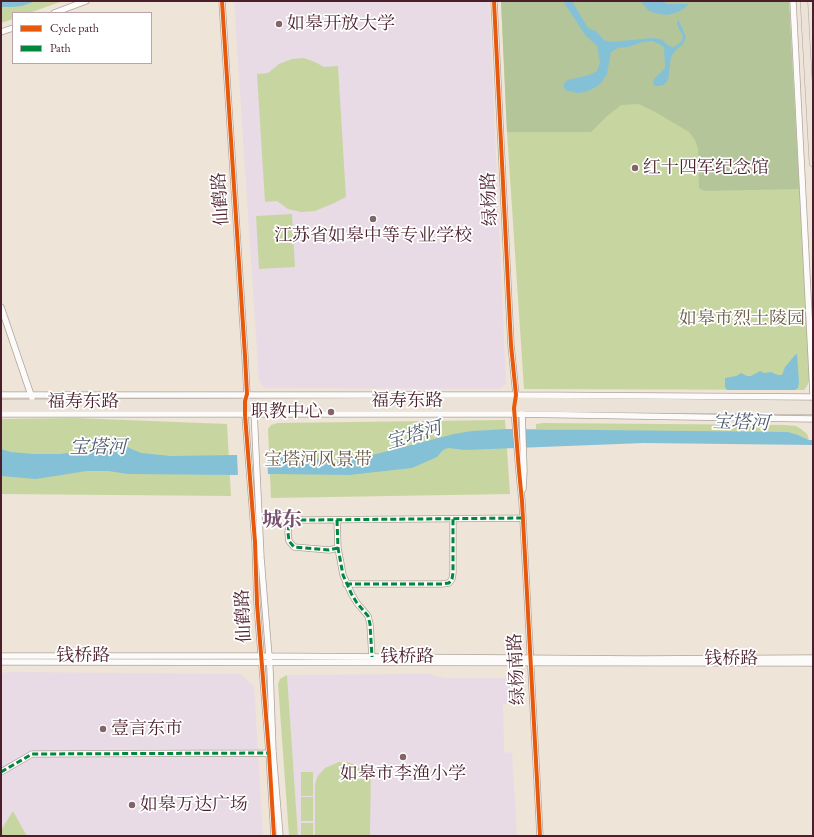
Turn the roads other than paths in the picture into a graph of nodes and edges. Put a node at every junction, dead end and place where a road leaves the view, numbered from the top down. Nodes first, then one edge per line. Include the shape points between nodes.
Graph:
1 (86, 1) edge
2 (222, 1) edge
3 (494, 1) edge
4 (793, 1) edge
5 (804, 1) edge
6 (57, 12) edge
7 (12, 28) edge
8 (1, 32) edge
9 (813, 163) edge
10 (1, 307) edge
11 (1, 395) edge
12 (813, 396) edge
13 (1, 402) edge
14 (246, 404) junction
15 (813, 404) edge
16 (32, 405) junction
17 (518, 406) junction
18 (1, 408) edge
19 (253, 408) junction
20 (813, 411) edge
21 (1, 414) edge
22 (813, 419) edge
23 (522, 471) junction
24 (453, 518) junction
25 (523, 518) junction
26 (337, 520) junction
27 (338, 548) junction
28 (346, 584) junction
29 (1, 656) edge
30 (372, 657) junction
31 (813, 658) edge
32 (260, 659) junction
33 (269, 659) junction
34 (531, 660) junction
35 (1, 662) edge
36 (813, 664) edge
37 (269, 753) junction
38 (1, 772) edge
39 (274, 836) edge
40 (280, 836) edge
41 (540, 836) edge

1 - 6 street
2 - 14 street, 仙鹤路
3 - 17 street, 绿杨路 via 511,345
4 - 12 street
5 - 9 main road
7 - 8 street
10 - 16 street
11 - 16 street
12 - 17 street
13 - 16 main road, 福寿东路
14 - 16 main road, 福寿东路
14 - 16 street
14 - 17 street
14 - 19 main road, 福寿东路
14 - 19 street
14 - 32 street, 仙鹤路
15 - 17 main road, 福寿东路
16 - 18 main road, 福寿东路
16 - 21 street
17 - 19 main road, 福寿东路
17 - 20 main road, 福寿东路
17 - 22 street
17 - 23 street, 绿杨南路 via 515,422
17 - 23 street, 绿杨南路 via 523,421
19 - 33 street, 仙鹤路
23 - 25 street, 绿杨南路
24 - 25 street
24 - 26 street
24 - 28 street via 454,573 449,583
25 - 34 street, 绿杨南路
26 - 27 street
26 - 27 street via 297,520 289,525 288,533 289,541 294,548
27 - 28 street
28 - 30 street via 368,616
29 - 32 street, 钱桥路
30 - 33 street, 钱桥路
30 - 34 street, 钱桥路
31 - 34 street, 钱桥路
32 - 33 street, 钱桥路
32 - 35 street, 钱桥路
32 - 37 street, 仙鹤路
33 - 34 street, 钱桥路
33 - 40 street, 仙鹤路
34 - 36 street, 钱桥路
34 - 41 street, 绿杨南路
37 - 38 street via 32,754
37 - 39 street, 仙鹤路

